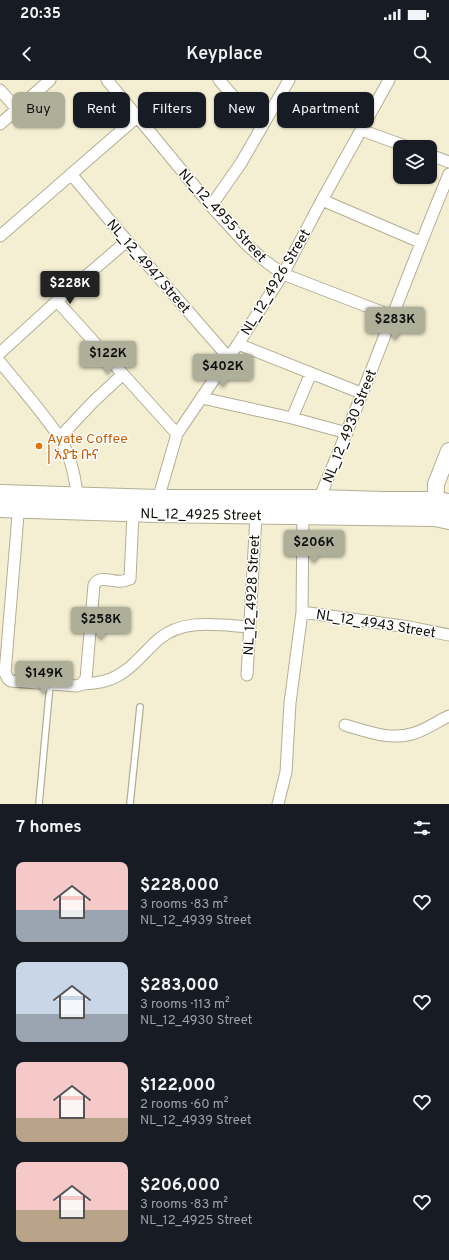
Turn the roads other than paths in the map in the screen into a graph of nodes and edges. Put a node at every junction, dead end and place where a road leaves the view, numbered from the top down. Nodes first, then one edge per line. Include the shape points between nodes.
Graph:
1 (50, 80) edge
2 (219, 80) edge
3 (289, 80) edge
4 (389, 80) edge
5 (110, 81) edge
6 (0, 90) edge
7 (36, 92) edge
8 (230, 92) edge
9 (12, 103) edge
10 (12, 113) edge
11 (269, 114) edge
12 (137, 117) junction
13 (0, 124) edge
14 (261, 128) edge
15 (361, 130) junction
16 (393, 142) edge
17 (437, 158) edge
18 (449, 162) edge
19 (71, 174) junction
20 (449, 174) edge
21 (322, 200) junction
22 (211, 206) junction
23 (1, 232) edge
24 (127, 241) junction
25 (420, 242) junction
26 (283, 274) junction
27 (57, 301) junction
28 (392, 316) junction
29 (238, 344) junction
30 (0, 353) edge
31 (228, 357) junction
32 (0, 362) edge
33 (123, 374) junction
34 (311, 374) junction
35 (362, 394) junction
36 (202, 398) junction
37 (292, 418) junction
38 (347, 433) junction
39 (177, 434) junction
40 (60, 438) junction
41 (449, 451) edge
42 (0, 494) edge
43 (77, 496) junction
44 (319, 499) junction
45 (19, 501) junction
46 (156, 506) junction
47 (0, 508) edge
48 (442, 510) edge
49 (133, 513) junction
50 (256, 515) junction
51 (303, 516) junction
52 (302, 612) junction
53 (250, 627) junction
54 (449, 635) edge
55 (247, 675) dead end
56 (50, 684) junction
57 (82, 684) junction
58 (140, 707) dead end
59 (449, 716) edge
60 (345, 725) dead end
61 (39, 804) edge
62 (130, 804) edge
63 (278, 804) edge

1 - 7 street
2 - 8 street
3 - 11 street
4 - 15 street, NL_12_4926 Street
5 - 12 street, NL_12_4955 Street
6 - 9 street
10 - 13 street
12 - 19 street
12 - 22 street, NL_12_4955 Street
14 - 22 street via 241,163
15 - 16 street
15 - 21 street, NL_12_4926 Street
17 - 18 street
19 - 23 street
19 - 24 street, NL_12_4947 Street
20 - 25 street, NL_12_4930 Street
21 - 25 street
21 - 26 street, NL_12_4926 Street
22 - 26 street, NL_12_4955 Street via 246,244
24 - 27 street
24 - 31 street, NL_12_4947 Street
25 - 28 street, NL_12_4930 Street
26 - 28 street, NL_12_4955 Street
26 - 29 street, NL_12_4926 Street
27 - 30 street
27 - 33 street
28 - 35 street, NL_12_4930 Street
29 - 31 street, NL_12_4926 Street
29 - 34 street
31 - 36 street, NL_12_4926 Street
32 - 40 street
33 - 39 street
33 - 40 street
34 - 35 street
34 - 37 street
35 - 38 street, NL_12_4930 Street
36 - 37 street
36 - 39 street, NL_12_4926 Street
37 - 38 street
38 - 44 street, NL_12_4930 Street
39 - 46 street, NL_12_4926 Street
40 - 43 street via 73,474
41 - 48 street via 436,484
42 - 45 main road, NL_12_4925 Street
43 - 45 main road, NL_12_4925 Street
43 - 46 main road, NL_12_4925 Street
44 - 46 main road, NL_12_4925 Street
44 - 48 main road, NL_12_4925 Street via 383,501
45 - 47 main road, NL_12_4925 Street
45 - 49 main road, NL_12_4925 Street
45 - 56 street via 5,673 11,681
46 - 49 main road, NL_12_4925 Street
46 - 50 main road, NL_12_4925 Street
48 - 51 main road, NL_12_4925 Street
49 - 57 street via 130,579 124,582 101,580 94,586 86,679
50 - 51 main road, NL_12_4925 Street
50 - 53 street, NL_12_4928 Street
51 - 52 street
52 - 54 street, NL_12_4943 Street
52 - 63 street via 290,703 286,772
53 - 55 street, NL_12_4928 Street
53 - 57 street via 198,624 170,631 126,670 110,679
56 - 57 street
56 - 61 lane
58 - 62 lane
59 - 60 street via 416,733 395,737

